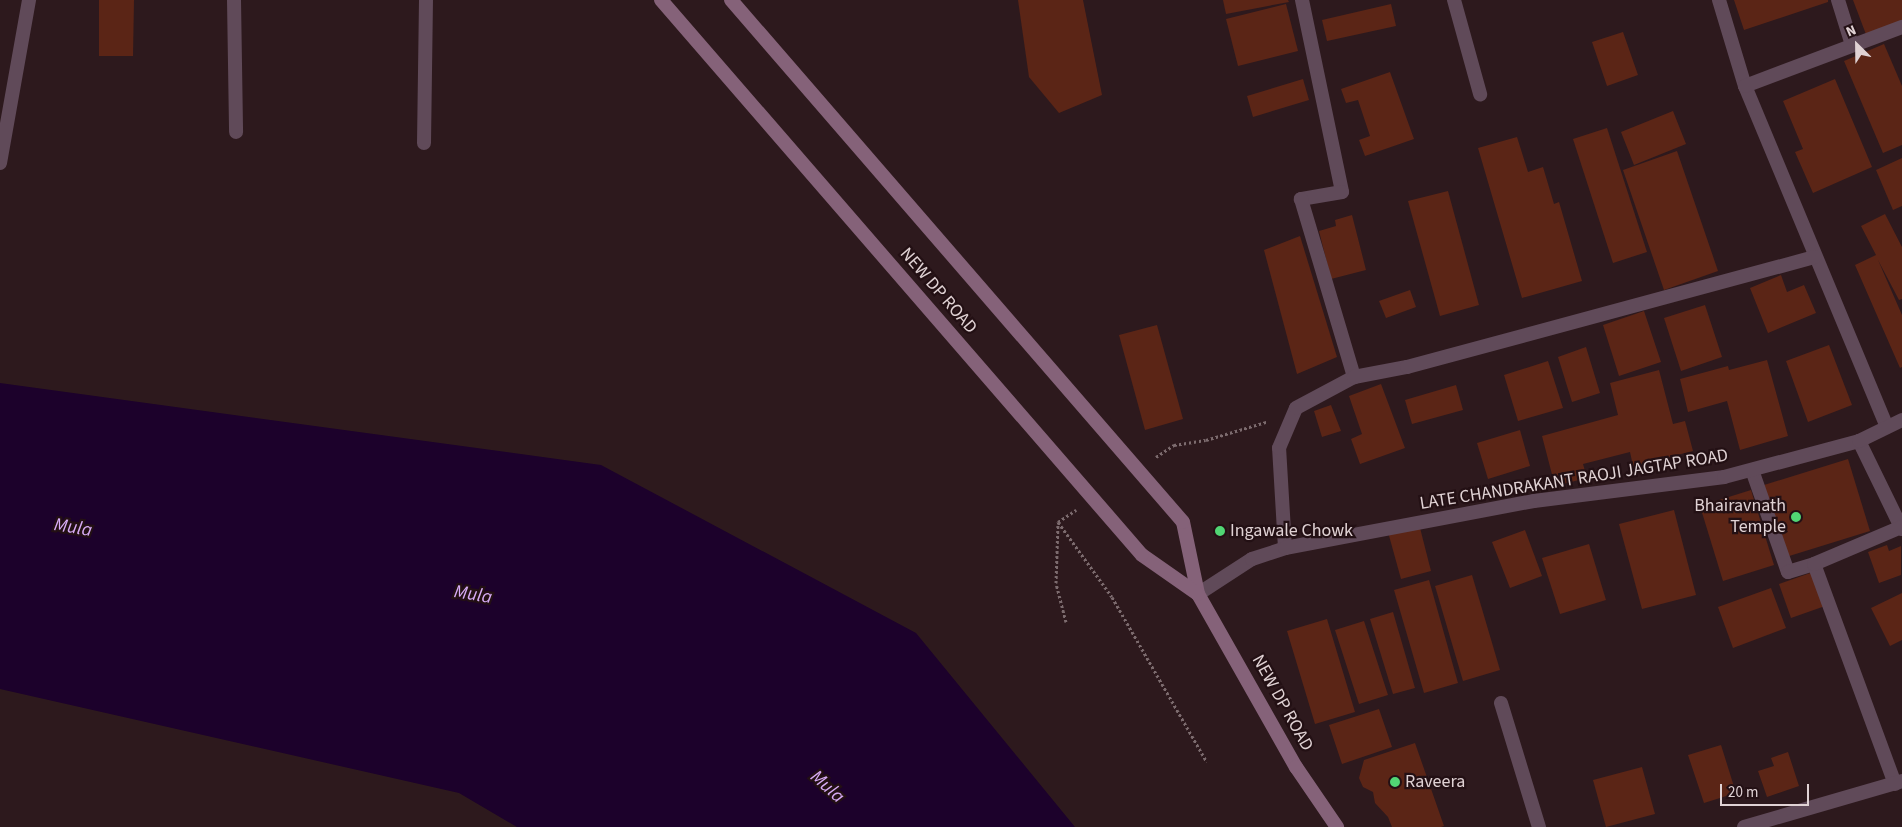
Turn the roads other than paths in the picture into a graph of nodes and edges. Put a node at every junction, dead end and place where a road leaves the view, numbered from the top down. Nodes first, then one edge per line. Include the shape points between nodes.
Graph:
1 (29, 0) edge
2 (234, 0) edge
3 (426, 0) edge
4 (661, 0) edge
5 (731, 0) edge
6 (1302, 0) edge
7 (1454, 0) edge
8 (1718, 0) edge
9 (1838, 0) edge
10 (1902, 26) edge
11 (1852, 46) junction
12 (1745, 86) junction
13 (1480, 94) dead end
14 (236, 132) dead end
15 (424, 143) dead end
16 (0, 163) edge
17 (1814, 257) junction
18 (1354, 377) junction
19 (1902, 420) edge
20 (1886, 427) junction
21 (1859, 441) junction
22 (1752, 470) junction
23 (1901, 528) edge
24 (1285, 548) junction
25 (1814, 564) junction
26 (1198, 594) junction
27 (1501, 703) dead end
28 (1898, 782) edge
29 (1337, 827) edge
30 (1539, 827) edge
31 (1744, 827) edge

1 - 16 street
2 - 14 street
3 - 15 street
4 - 26 main road, NEW DP ROAD, bridge via 1142,555
5 - 26 main road, NEW DP ROAD, bridge via 1183,522
6 - 18 street via 1342,192 1301,199
7 - 13 street
8 - 12 street
9 - 11 street
10 - 11 street
11 - 12 street
12 - 17 street
17 - 18 street via 1407,368
17 - 20 street
18 - 24 street via 1296,408 1279,448
19 - 20 street, LATE CHANDRAKANT RAOJI JAGTAP ROAD
20 - 21 street, LATE CHANDRAKANT RAOJI JAGTAP ROAD
21 - 22 street, LATE CHANDRAKANT RAOJI JAGTAP ROAD
21 - 23 street
22 - 24 street, LATE CHANDRAKANT RAOJI JAGTAP ROAD via 1724,477 1534,501
22 - 25 street via 1788,572
23 - 25 street
24 - 26 street, LATE CHANDRAKANT RAOJI JAGTAP ROAD via 1252,559
25 - 28 street
26 - 29 main road, NEW DP ROAD via 1296,767
27 - 30 street
28 - 31 street

